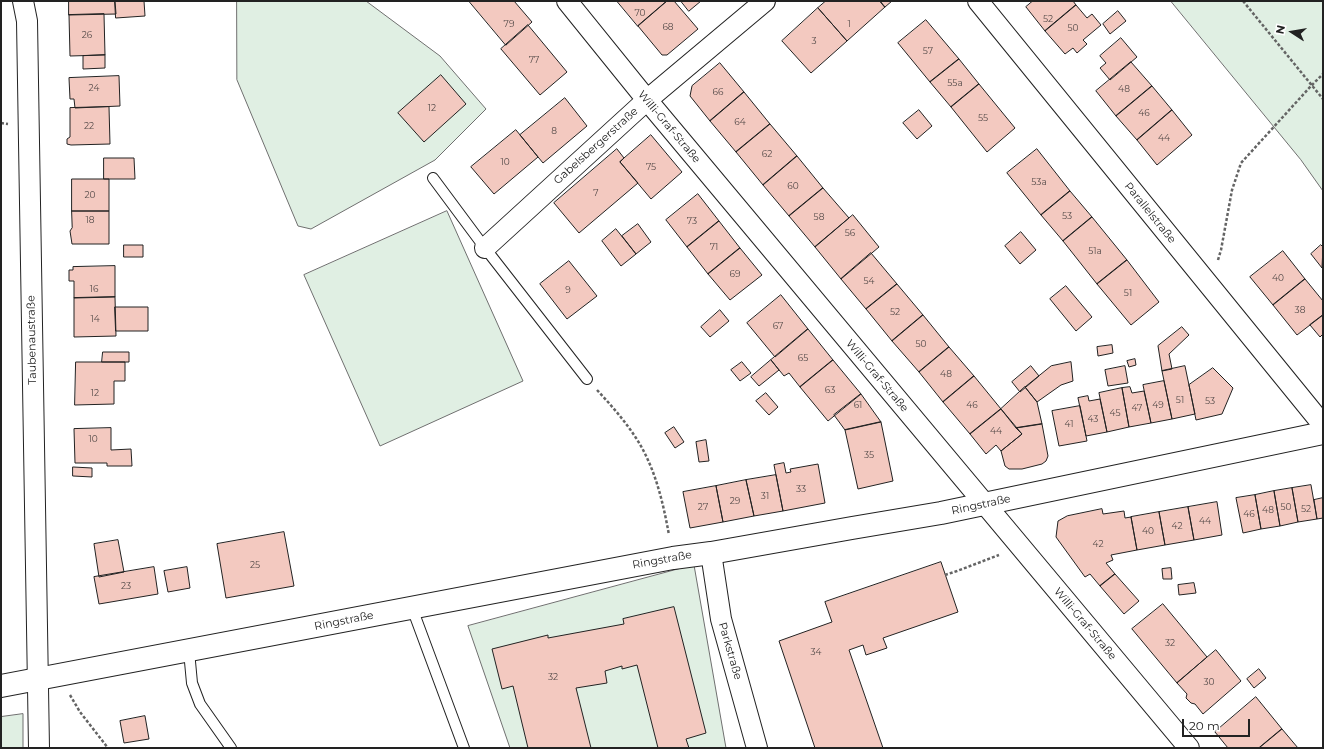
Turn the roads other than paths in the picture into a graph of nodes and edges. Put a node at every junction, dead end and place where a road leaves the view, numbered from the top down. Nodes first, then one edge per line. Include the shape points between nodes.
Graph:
1 (23, 1) edge
2 (567, 1) edge
3 (765, 1) edge
4 (978, 1) edge
5 (647, 100) junction
6 (433, 178) dead end
7 (485, 248) junction
8 (587, 379) road end
9 (1323, 424) edge
10 (1323, 433) edge
11 (984, 504) junction
12 (711, 553) junction
13 (412, 608) junction
14 (189, 651) junction
15 (48, 677) junction
16 (1, 686) edge
17 (39, 748) edge
18 (232, 748) edge
19 (464, 748) edge
20 (757, 748) edge
21 (1189, 748) edge

1 - 15 street, Taubenaustraße via 27,21
2 - 5 street, Willi-Graf-Straße
3 - 5 street, Gabelsbergerstraße
4 - 9 street, Parallelstraße
5 - 7 street, Gabelsbergerstraße
5 - 11 street, Willi-Graf-Straße
6 - 7 lane
7 - 8 lane
10 - 11 street, Ringstraße
11 - 12 street, Ringstraße via 942,514
11 - 21 street, Willi-Graf-Straße
12 - 13 street, Ringstraße
12 - 20 street, Parkstraße via 721,619
13 - 14 street, Ringstraße
13 - 19 lane
14 - 15 street, Ringstraße
14 - 18 lane via 192,683 200,704
15 - 16 street, Ringstraße
15 - 17 street, Taubenaustraße

